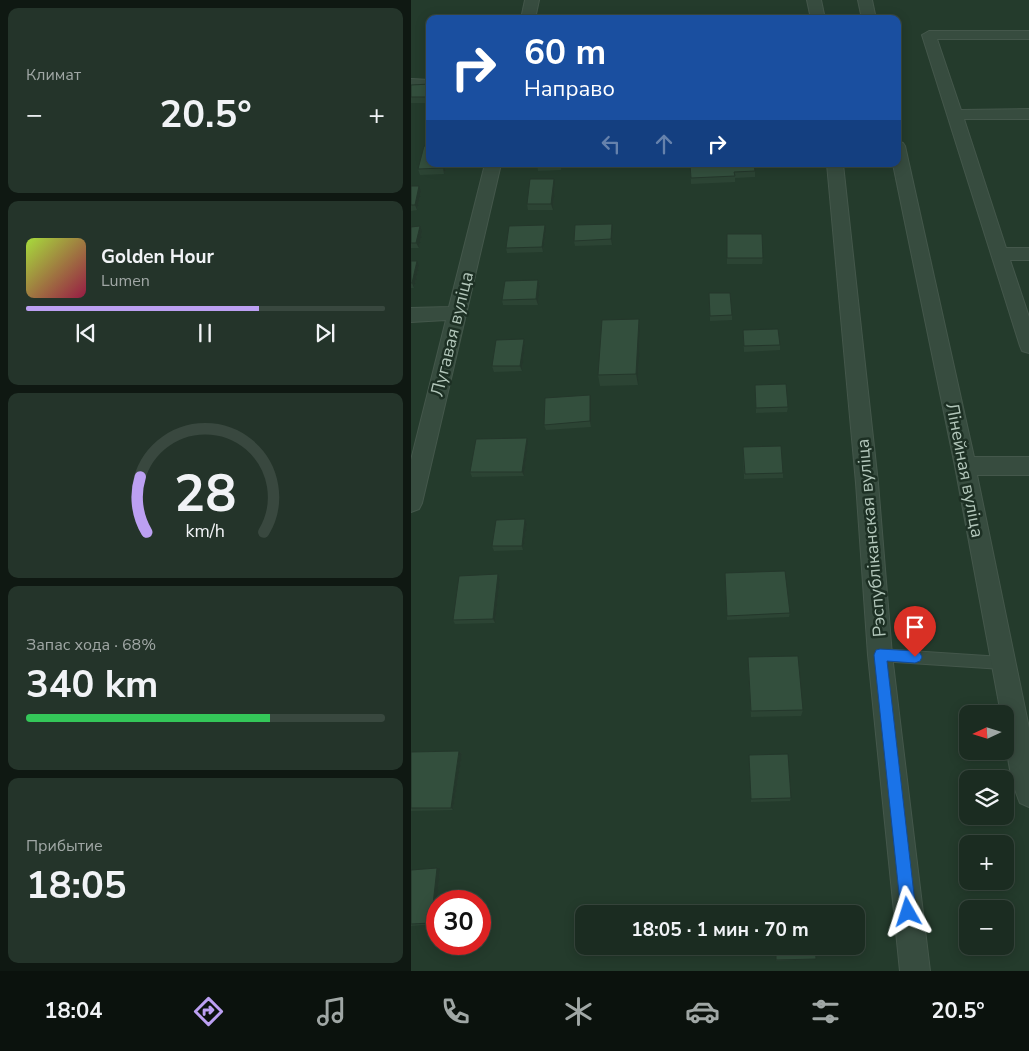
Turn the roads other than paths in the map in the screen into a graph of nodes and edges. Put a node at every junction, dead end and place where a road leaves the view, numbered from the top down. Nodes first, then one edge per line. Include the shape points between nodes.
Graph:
1 (532, 0) edge
2 (815, 0) edge
3 (865, 0) edge
4 (529, 15) edge
5 (817, 15) edge
6 (868, 15) edge
7 (1029, 35) edge
8 (411, 83) edge
9 (426, 84) edge
10 (1029, 114) edge
11 (955, 116) junction
12 (901, 165) edge
13 (492, 167) edge
14 (835, 167) edge
15 (999, 254) junction
16 (1029, 254) edge
17 (457, 313) junction
18 (411, 315) edge
19 (1029, 346) edge
20 (965, 466) junction
21 (1029, 466) edge
22 (411, 503) edge
23 (880, 655) junction
24 (1002, 663) junction
25 (1029, 794) edge
26 (915, 971) edge

1 - 4 street
2 - 5 street
3 - 6 street
7 - 11 street via 929,35
8 - 9 street
10 - 11 street
11 - 15 street
12 - 20 street, Лінейная вуліца
13 - 17 street, Лугавая вуліца
14 - 23 street, Рэспубліканская вуліца via 867,483
15 - 16 street
15 - 19 street
17 - 18 street
17 - 22 street, Лугавая вуліца
20 - 21 street
20 - 24 street, Лінейная вуліца
23 - 24 lane
23 - 26 street, Рэспубліканская вуліца
24 - 25 street, Лінейная вуліца

